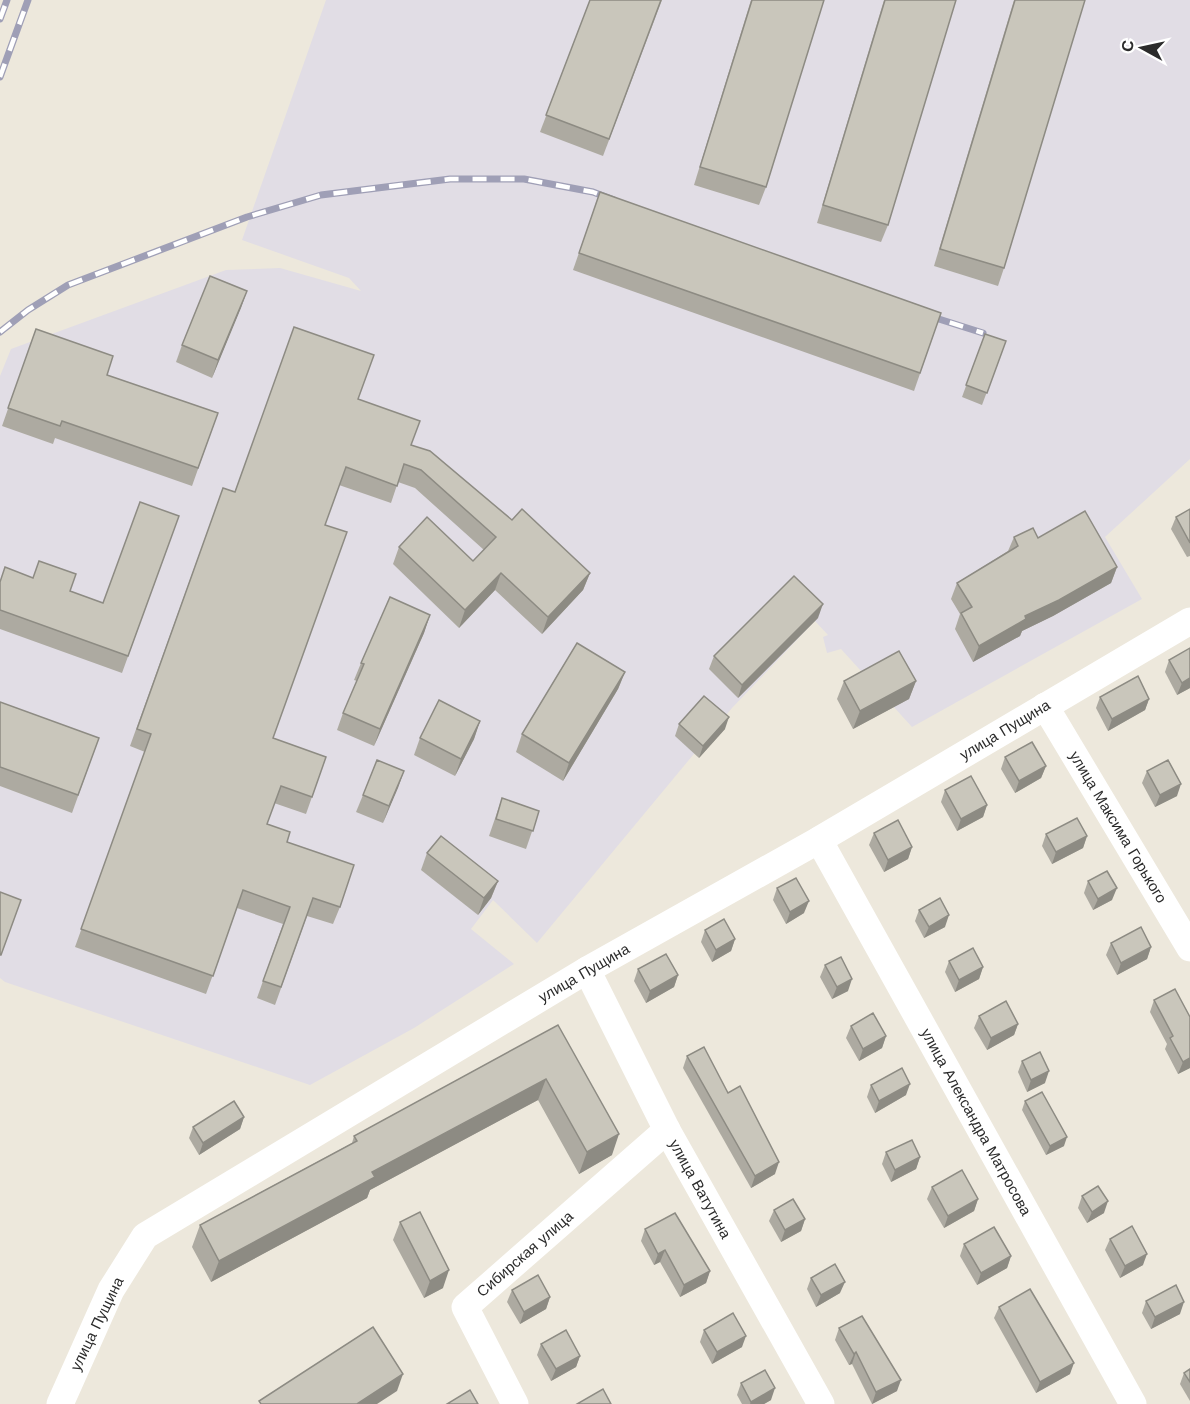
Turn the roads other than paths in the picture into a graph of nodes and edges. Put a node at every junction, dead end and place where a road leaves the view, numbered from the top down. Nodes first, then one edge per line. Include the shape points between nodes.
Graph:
1 (1190, 621) edge
2 (1045, 706) junction
3 (819, 840) junction
4 (1190, 948) edge
5 (587, 970) junction
6 (667, 1130) junction
7 (60, 1404) edge
8 (515, 1404) edge
9 (821, 1404) edge
10 (1133, 1404) edge

1 - 2 street, улица Пущина
2 - 3 street, улица Пущина
2 - 4 street, улица Максима Горького
3 - 5 street, улица Пущина
3 - 10 street, улица Александра Матросова
5 - 6 street, улица Ватутина
5 - 7 street, улица Пущина via 145,1236 111,1290
6 - 8 street, Сибирская улица via 465,1307
6 - 9 street, улица Ватутина

